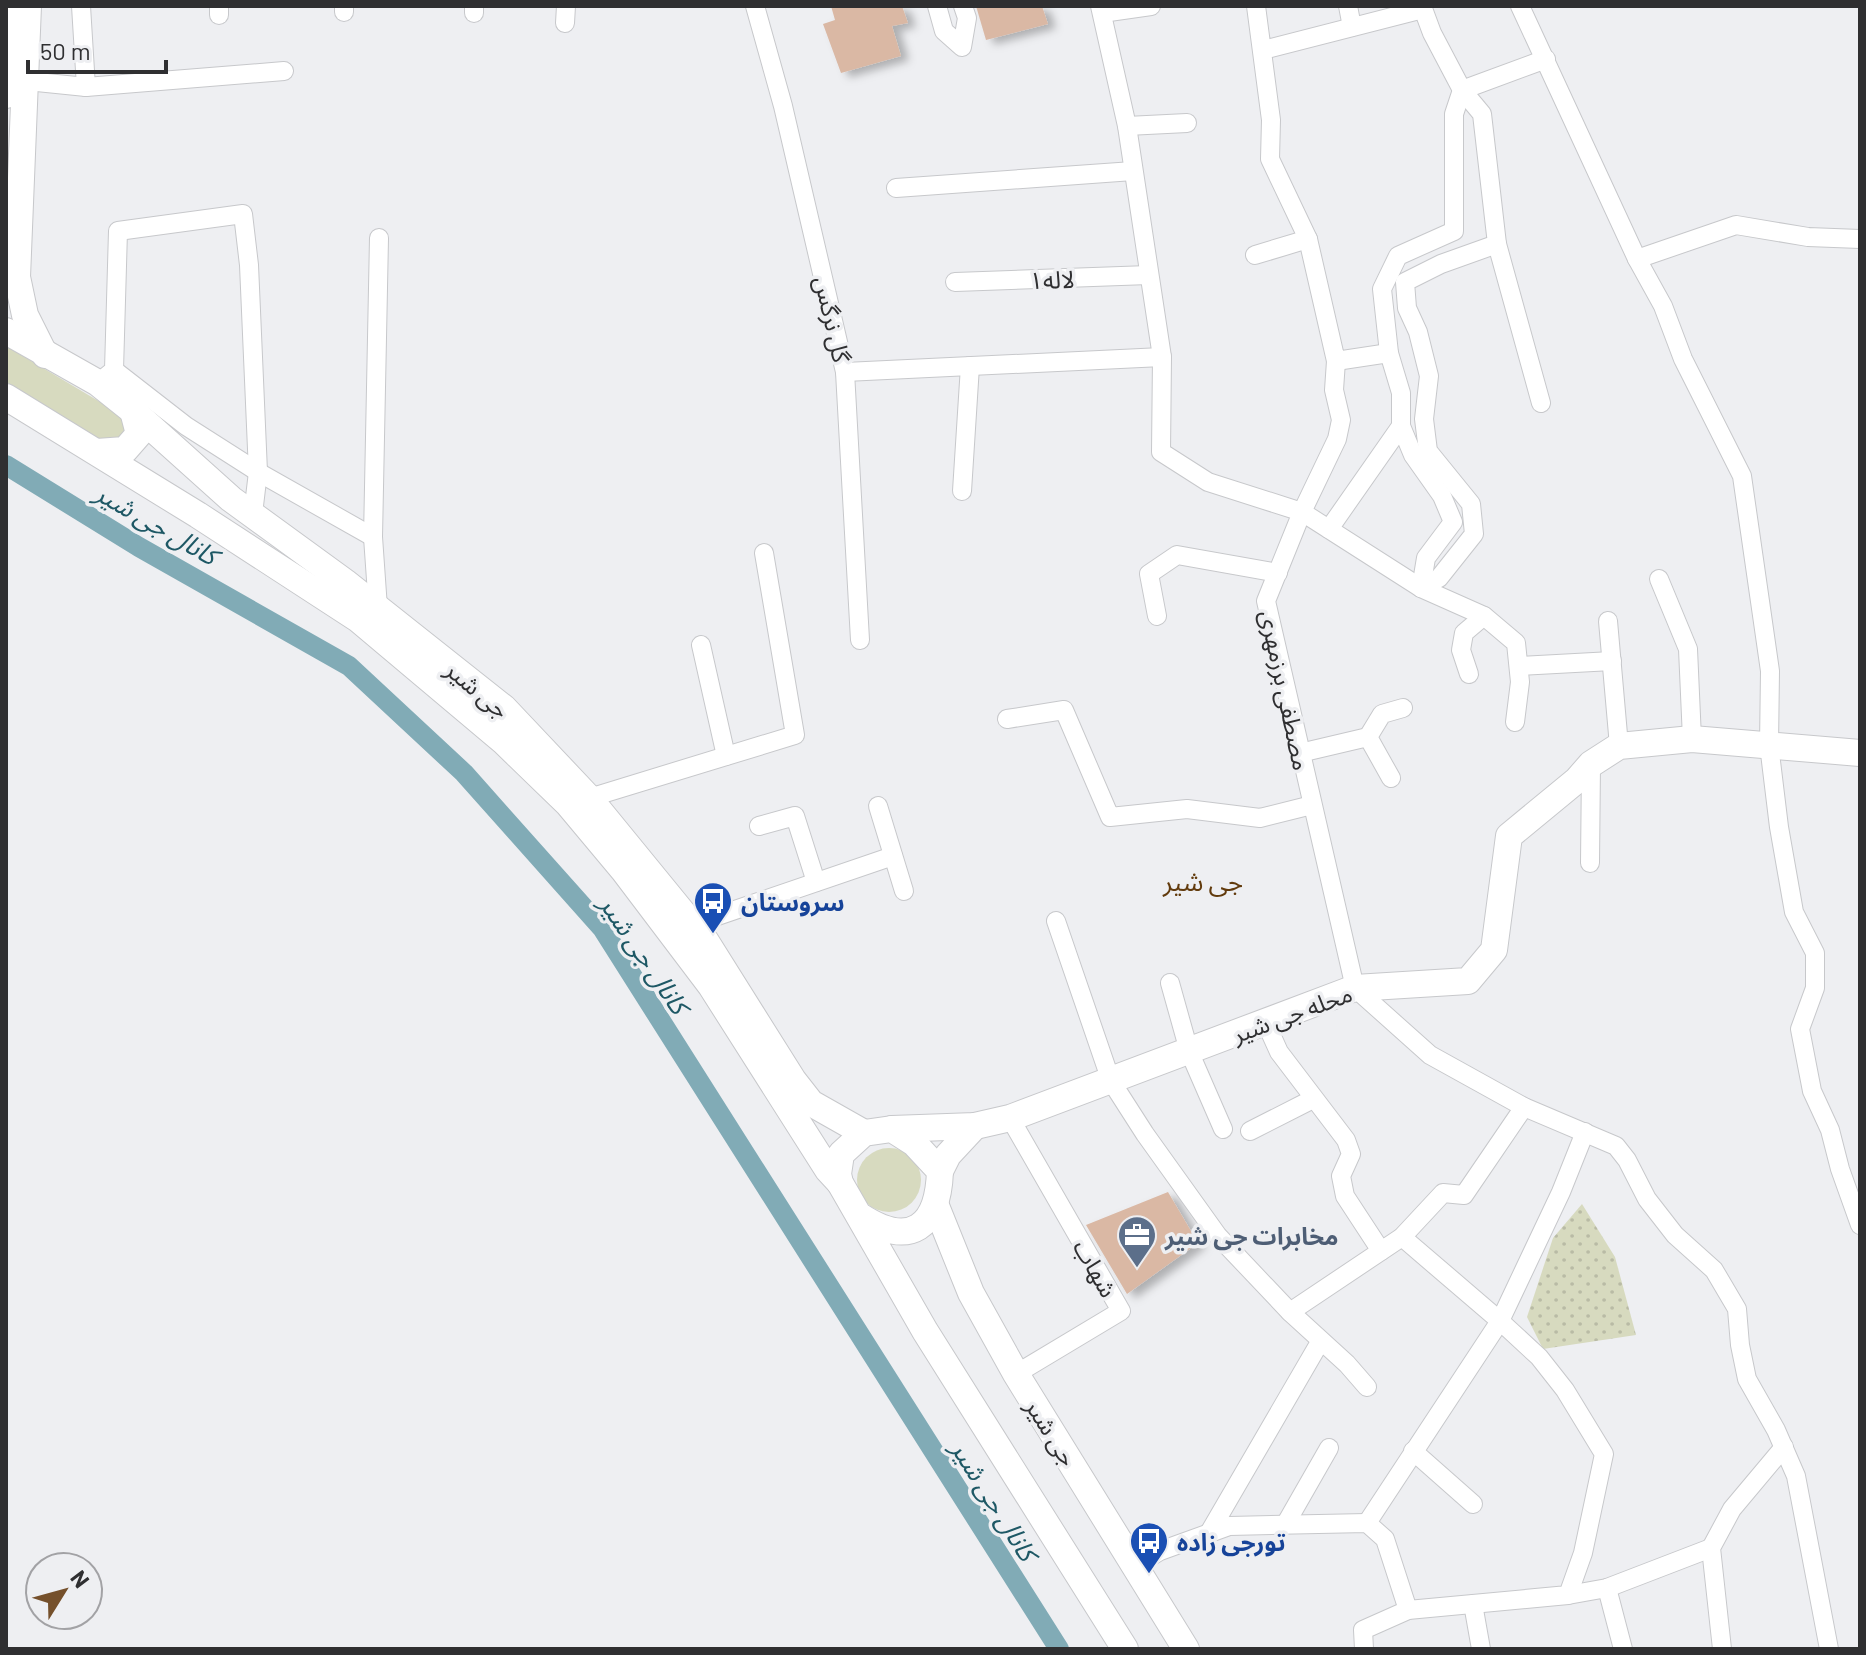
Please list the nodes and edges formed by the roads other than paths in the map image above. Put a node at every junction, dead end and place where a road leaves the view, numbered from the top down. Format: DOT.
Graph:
graph roads {
  1 [pos="7,6"];
  2 [pos="28,6"];
  3 [pos="81,6"];
  4 [pos="755,6"];
  5 [pos="937,6"];
  6 [pos="963,6"];
  7 [pos="1151,6"];
  8 [pos="1256,6"];
  9 [pos="1348,6"];
  10 [pos="1520,6"];
  11 [pos="1423,7"];
  12 [pos="1101,10"];
  13 [pos="1352,27"];
  14 [pos="1263,50"];
  15 [pos="1546,59"];
  16 [pos="284,71"];
  17 [pos="86,87"];
  18 [pos="16,88"];
  19 [pos="1462,90"];
  20 [pos="1187,123"];
  21 [pos="1127,126"];
  22 [pos="1133,171"];
  23 [pos="896,188"];
  24 [pos="379,238"];
  25 [pos="1308,239"];
  26 [pos="1860,239"];
  27 [pos="1497,244"];
  28 [pos="1255,255"];
  29 [pos="1637,259"];
  30 [pos="14,275"];
  31 [pos="1149,275"];
  32 [pos="955,282"];
  33 [pos="6,331"];
  34 [pos="1389,353"];
  35 [pos="45,355"];
  36 [pos="1162,357"];
  37 [pos="1336,361"];
  38 [pos="970,366"];
  39 [pos="845,372"];
  40 [pos="106,377"];
  41 [pos="1541,403"];
  42 [pos="9,405"];
  43 [pos="133,411"];
  44 [pos="1401,426"];
  45 [pos="97,452"];
  46 [pos="258,472"];
  47 [pos="962,491"];
  48 [pos="1302,512"];
  49 [pos="253,514"];
  50 [pos="1329,529"];
  51 [pos="373,537"];
  52 [pos="764,553"];
  53 [pos="1278,573"];
  54 [pos="1659,579"];
  55 [pos="1421,588"];
  56 [pos="378,608"];
  57 [pos="1157,616"];
  58 [pos="1484,616"];
  59 [pos="1608,621"];
  60 [pos="860,640"];
  61 [pos="701,645"];
  62 [pos="1612,661"];
  63 [pos="1519,666"];
  64 [pos="1469,674"];
  65 [pos="1403,708"];
  66 [pos="1007,719"];
  67 [pos="1515,722"];
  68 [pos="1368,737"];
  69 [pos="1692,739"];
  70 [pos="1769,745"];
  71 [pos="1619,746"];
  72 [pos="1300,753"];
  73 [pos="1860,753"];
  74 [pos="726,756"];
  75 [pos="1591,764"];
  76 [pos="1391,778"];
  77 [pos="589,798"];
  78 [pos="1312,805"];
  79 [pos="878,806"];
  80 [pos="759,826"];
  81 [pos="893,856"];
  82 [pos="1590,863"];
  83 [pos="816,882"];
  84 [pos="904,891"];
  85 [pos="1056,921"];
  86 [pos="691,925"];
  87 [pos="1170,983"];
  88 [pos="1355,988"];
  89 [pos="1265,1021"];
  90 [pos="1189,1051"];
  91 [pos="1111,1081"];
  92 [pos="1313,1099"];
  93 [pos="1524,1107"];
  94 [pos="1010,1118"];
  95 [pos="975,1126"];
  96 [pos="892,1129"];
  97 [pos="1223,1129"];
  98 [pos="1250,1131"];
  99 [pos="1585,1132"];
  100 [pos="864,1133"];
  101 [pos="940,1171"];
  102 [pos="840,1183"];
  103 [pos="936,1206"];
  104 [pos="860,1216"];
  105 [pos="1860,1225"];
  106 [pos="1402,1237"];
  107 [pos="1381,1251"];
  108 [pos="1290,1312"];
  109 [pos="1500,1321"];
  110 [pos="1320,1342"];
  111 [pos="1016,1374"];
  112 [pos="1367,1387"];
  113 [pos="1784,1447"];
  114 [pos="1329,1448"];
  115 [pos="1413,1451"];
  116 [pos="1473,1504"];
  117 [pos="1367,1523"];
  118 [pos="1285,1525"];
  119 [pos="1209,1533"];
  120 [pos="1711,1548"];
  121 [pos="1135,1566"];
  122 [pos="1607,1588"];
  123 [pos="1568,1595"];
  124 [pos="1473,1604"];
  125 [pos="1408,1610"];
  126 [pos="1125,1649"];
  127 [pos="1186,1649"];
  128 [pos="1364,1649"];
  129 [pos="1481,1649"];
  130 [pos="1623,1649"];
  131 [pos="1722,1649"];
  132 [pos="1829,1649"];
  1 -- 18 [label="main road"];
  2 -- 18 [label="main road"];
  3 -- 17 [label="street"];
  4 -- 39 [label="street, گل نرگس"];
  5 -- 6 [label="street"];
  7 -- 12 [label="street"];
  8 -- 14 [label="street, مصطفی برزمهری"];
  9 -- 13 [label="street"];
  10 -- 15 [label="street"];
  11 -- 13 [label="street"];
  11 -- 19 [label="street"];
  12 -- 21 [label="street"];
  13 -- 14 [label="street"];
  14 -- 25 [label="street, مصطفی برزمهری"];
  15 -- 19 [label="street"];
  15 -- 29 [label="street"];
  16 -- 17 [label="street"];
  17 -- 18 [label="street"];
  18 -- 30 [label="main road"];
  19 -- 27 [label="street"];
  19 -- 34 [label="street"];
  20 -- 21 [label="street"];
  21 -- 22 [label="street"];
  22 -- 23 [label="street"];
  22 -- 31 [label="street"];
  24 -- 51 [label="street"];
  25 -- 28 [label="street"];
  25 -- 37 [label="street, مصطفی برزمهری"];
  26 -- 29 [label="street"];
  27 -- 41 [label="street"];
  27 -- 55 [label="street"];
  29 -- 70 [label="street"];
  30 -- 35 [label="main road"];
  31 -- 32 [label="street, لاله۱"];
  31 -- 36 [label="street"];
  33 -- 35 [label="main road, جی شیر"];
  34 -- 37 [label="street"];
  34 -- 44 [label="street"];
  35 -- 40 [label="main road, جی شیر"];
  36 -- 38 [label="street"];
  36 -- 48 [label="street"];
  37 -- 48 [label="street, مصطفی برزمهری"];
  38 -- 39 [label="street"];
  38 -- 47 [label="street"];
  39 -- 60 [label="street, گل نرگس"];
  40 -- 43 [label="main road, جی شیر"];
  40 -- 46 [label="street"];
  40 -- 46 [label="street"];
  42 -- 45 [label="main road, جی شیر"];
  43 -- 45 [label="main road"];
  43 -- 49 [label="main road, جی شیر"];
  44 -- 50 [label="street"];
  44 -- 55 [label="street"];
  45 -- 102 [label="main road, جی شیر"];
  46 -- 49 [label="street"];
  46 -- 51 [label="street"];
  48 -- 50 [label="street"];
  48 -- 53 [label="street, مصطفی برزمهری"];
  49 -- 56 [label="main road, جی شیر"];
  50 -- 55 [label="street"];
  51 -- 56 [label="street"];
  52 -- 74 [label="street"];
  53 -- 57 [label="street"];
  53 -- 72 [label="street, مصطفی برزمهری"];
  54 -- 69 [label="street"];
  55 -- 58 [label="street"];
  56 -- 77 [label="main road, جی شیر"];
  58 -- 63 [label="street"];
  58 -- 64 [label="street"];
  59 -- 62 [label="street"];
  61 -- 74 [label="street"];
  62 -- 63 [label="street"];
  62 -- 71 [label="street"];
  63 -- 67 [label="street"];
  65 -- 68 [label="street"];
  66 -- 78 [label="street"];
  68 -- 72 [label="street"];
  68 -- 76 [label="street"];
  69 -- 70 [label="main road, محله جی شیر"];
  69 -- 71 [label="main road, محله جی شیر"];
  70 -- 73 [label="main road, محله جی شیر"];
  70 -- 105 [label="street"];
  71 -- 75 [label="main road, محله جی شیر"];
  72 -- 78 [label="street, مصطفی برزمهری"];
  74 -- 77 [label="street"];
  75 -- 82 [label="street"];
  75 -- 88 [label="main road, محله جی شیر"];
  77 -- 86 [label="main road, جی شیر"];
  78 -- 88 [label="street, مصطفی برزمهری"];
  79 -- 81 [label="street"];
  80 -- 83 [label="street"];
  81 -- 83 [label="street"];
  81 -- 84 [label="street"];
  83 -- 86 [label="street"];
  85 -- 91 [label="street"];
  86 -- 100 [label="main road, جی شیر"];
  87 -- 90 [label="street"];
  88 -- 89 [label="main road, محله جی شیر"];
  88 -- 93 [label="street"];
  89 -- 90 [label="main road, محله جی شیر"];
  89 -- 92 [label="street"];
  90 -- 91 [label="main road, محله جی شیر"];
  90 -- 97 [label="street"];
  91 -- 94 [label="main road, محله جی شیر"];
  91 -- 108 [label="street"];
  92 -- 98 [label="street"];
  92 -- 107 [label="street"];
  93 -- 99 [label="street"];
  93 -- 106 [label="street"];
  94 -- 95 [label="main road, محله جی شیر"];
  94 -- 111 [label="street, شهاب"];
  95 -- 96 [label="main road, محله جی شیر"];
  95 -- 101 [label="main road"];
  96 -- 100 [label="main road"];
  96 -- 101 [label="main road"];
  99 -- 109 [label="street"];
  99 -- 113 [label="street"];
  100 -- 102 [label="main road"];
  101 -- 103 [label="main road"];
  102 -- 104 [label="main road"];
  103 -- 104 [label="main road"];
  103 -- 111 [label="main road, جی شیر"];
  104 -- 126 [label="main road"];
  106 -- 107 [label="street"];
  106 -- 109 [label="street"];
  107 -- 108 [label="street"];
  108 -- 110 [label="street"];
  109 -- 115 [label="street"];
  109 -- 123 [label="street"];
  110 -- 112 [label="street"];
  110 -- 119 [label="street"];
  111 -- 121 [label="main road, جی شیر"];
  113 -- 120 [label="street"];
  113 -- 132 [label="street"];
  114 -- 118 [label="street"];
  115 -- 116 [label="street"];
  115 -- 117 [label="street"];
  117 -- 118 [label="street"];
  117 -- 125 [label="street"];
  118 -- 119 [label="street"];
  119 -- 121 [label="street"];
  120 -- 122 [label="street"];
  120 -- 131 [label="street"];
  121 -- 127 [label="main road, جی شیر"];
  122 -- 123 [label="street"];
  122 -- 130 [label="street"];
  123 -- 124 [label="street"];
  124 -- 125 [label="street"];
  124 -- 129 [label="street"];
  125 -- 128 [label="street"];
}
